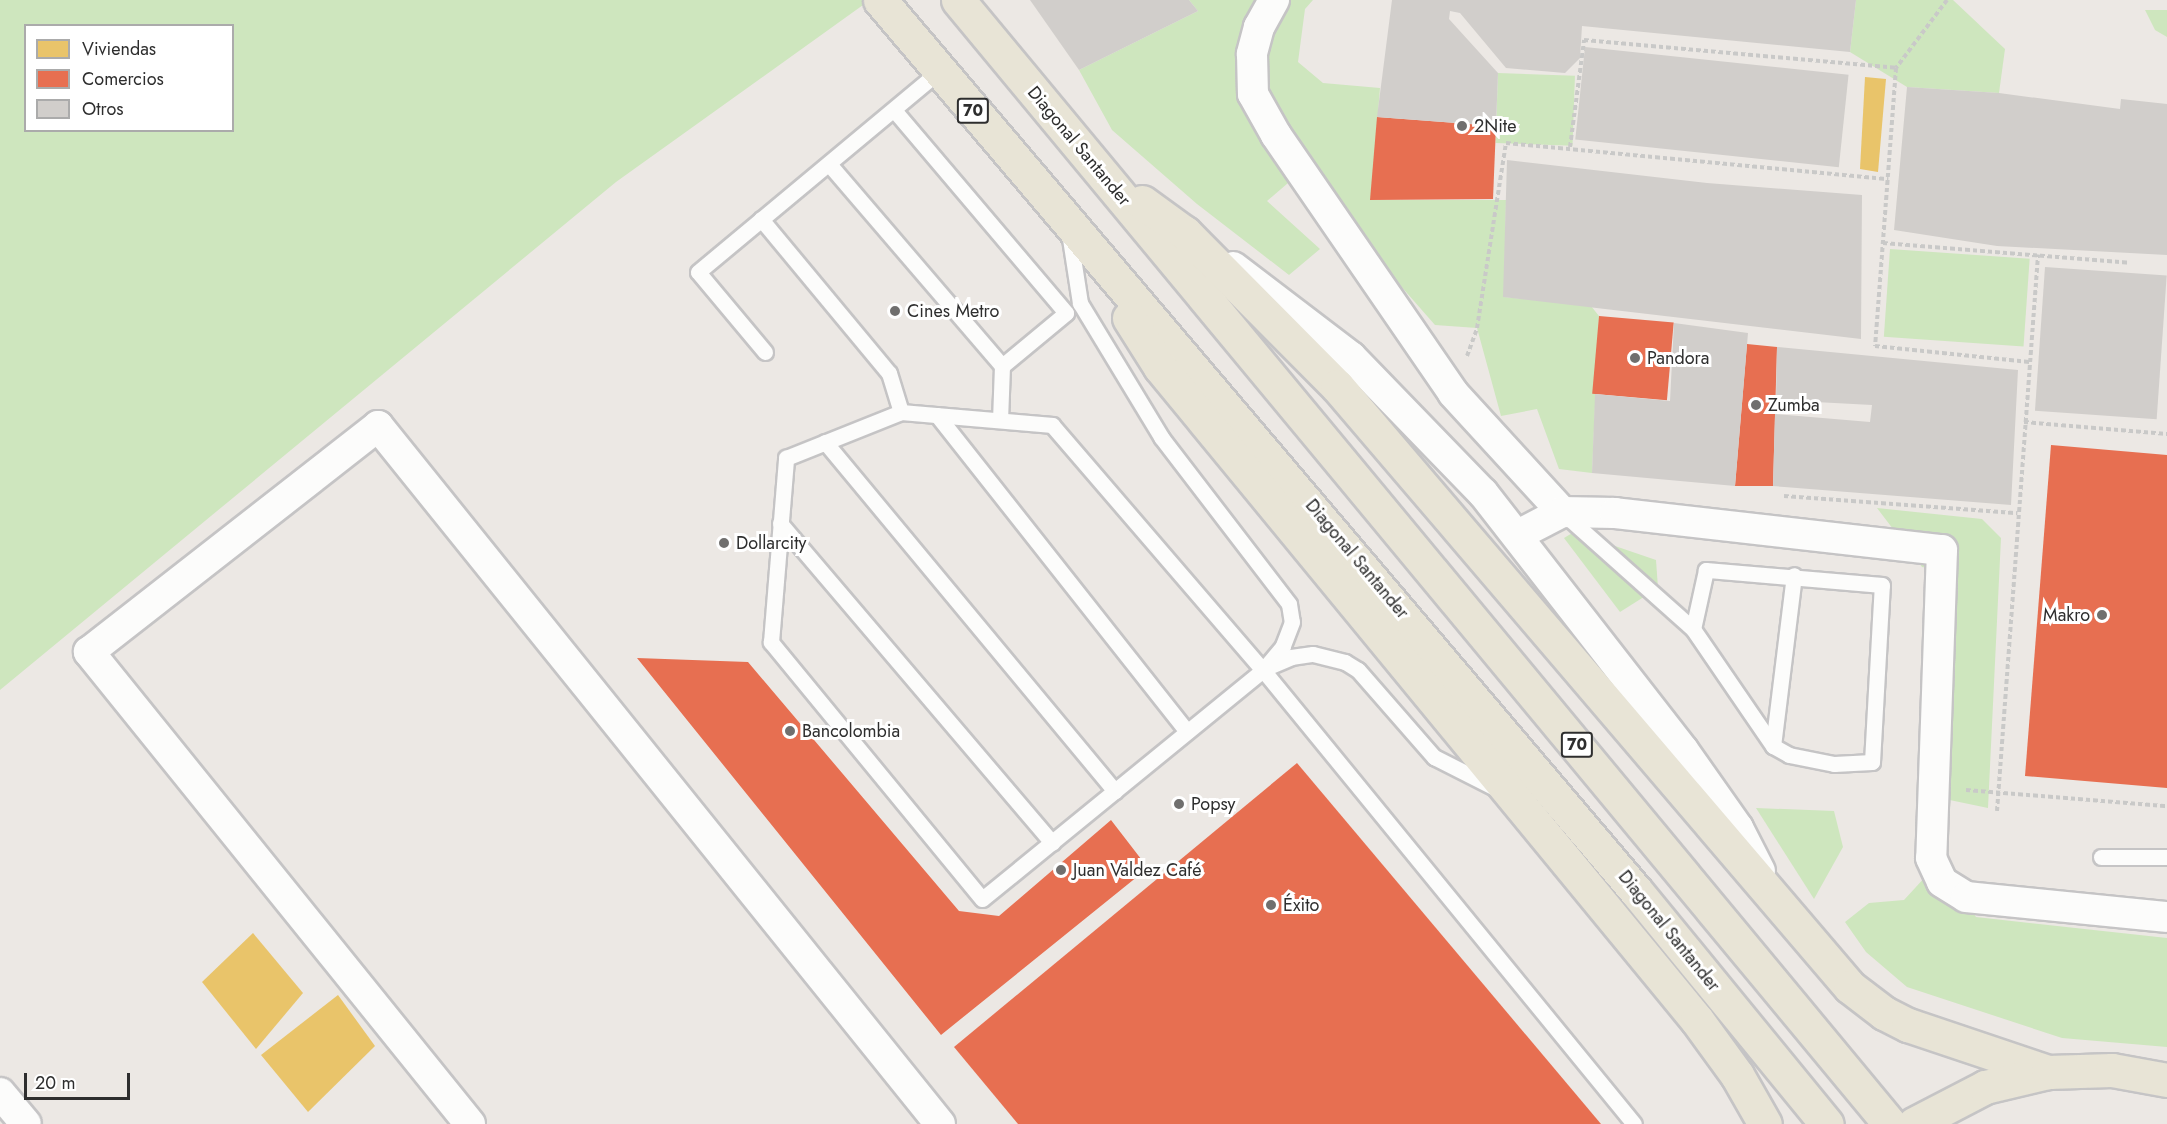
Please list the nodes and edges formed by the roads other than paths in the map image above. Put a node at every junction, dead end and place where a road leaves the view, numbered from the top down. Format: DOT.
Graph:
graph roads {
  1 [pos="880,0"];
  2 [pos="958,0"];
  3 [pos="1274,0"];
  4 [pos="939,71"];
  5 [pos="894,110"];
  6 [pos="829,164"];
  7 [pos="1102,174"];
  8 [pos="761,219"];
  9 [pos="1067,220"];
  10 [pos="1185,233"];
  11 [pos="765,352"];
  12 [pos="1002,366"];
  13 [pos="901,412"];
  14 [pos="937,415"];
  15 [pos="1000,420"];
  16 [pos="825,442"];
  17 [pos="1562,512"];
  18 [pos="780,523"];
  19 [pos="1518,535"];
  20 [pos="1794,575"];
  21 [pos="1693,629"];
  22 [pos="1263,670"];
  23 [pos="1188,731"];
  24 [pos="1773,746"];
  25 [pos="1115,790"];
  26 [pos="1519,800"];
  27 [pos="1052,843"];
  28 [pos="2101,857"];
  29 [pos="2167,857"];
  30 [pos="1778,905"];
  31 [pos="2167,917"];
  32 [pos="2048,1072"];
  33 [pos="2167,1080"];
  34 [pos="0,1093"];
  35 [pos="26,1124"];
  36 [pos="470,1124"];
  37 [pos="940,1124"];
  38 [pos="1634,1124"];
  39 [pos="1765,1124"];
  40 [pos="1827,1124"];
  41 [pos="1890,1124"];
  42 [pos="1914,1124"];
  1 -- 4 [label="main road, Diagonal Santander / 70"];
  2 -- 7 [label="main road, Diagonal Santander / 70"];
  3 -- 17 [label="street"];
  4 -- 5 [label="lane"];
  4 -- 9 [label="main road, Diagonal Santander / 70"];
  5 -- 6 [label="lane"];
  5 -- 12 [label="lane"];
  6 -- 8 [label="lane"];
  6 -- 12 [label="lane"];
  7 -- 10 [label="main road"];
  7 -- 41 [label="main road, Diagonal Santander / 70"];
  8 -- 11 [label="lane"];
  8 -- 13 [label="lane"];
  9 -- 22 [label="lane"];
  9 -- 26 [label="main road"];
  9 -- 40 [label="main road, Diagonal Santander / 70"];
  10 -- 19 [label="street"];
  10 -- 30 [label="main road"];
  12 -- 15 [label="lane"];
  13 -- 14 [label="lane"];
  13 -- 16 [label="lane"];
  14 -- 15 [label="lane"];
  14 -- 23 [label="lane"];
  15 -- 22 [label="lane"];
  16 -- 18 [label="lane"];
  16 -- 25 [label="lane"];
  17 -- 19 [label="street"];
  17 -- 21 [label="lane"];
  17 -- 31 [label="street"];
  18 -- 27 [label="lane"];
  18 -- 27 [label="lane"];
  19 -- 30 [label="street"];
  20 -- 21 [label="lane"];
  20 -- 24 [label="lane"];
  20 -- 24 [label="lane"];
  21 -- 24 [label="lane"];
  22 -- 23 [label="lane"];
  22 -- 26 [label="lane"];
  22 -- 38 [label="lane"];
  23 -- 25 [label="lane"];
  25 -- 27 [label="lane"];
  26 -- 39 [label="main road"];
  28 -- 29 [label="lane"];
  30 -- 32 [label="main road"];
  32 -- 33 [label="main road"];
  32 -- 42 [label="main road"];
  34 -- 35 [label="street"];
  36 -- 37 [label="street"];
}
